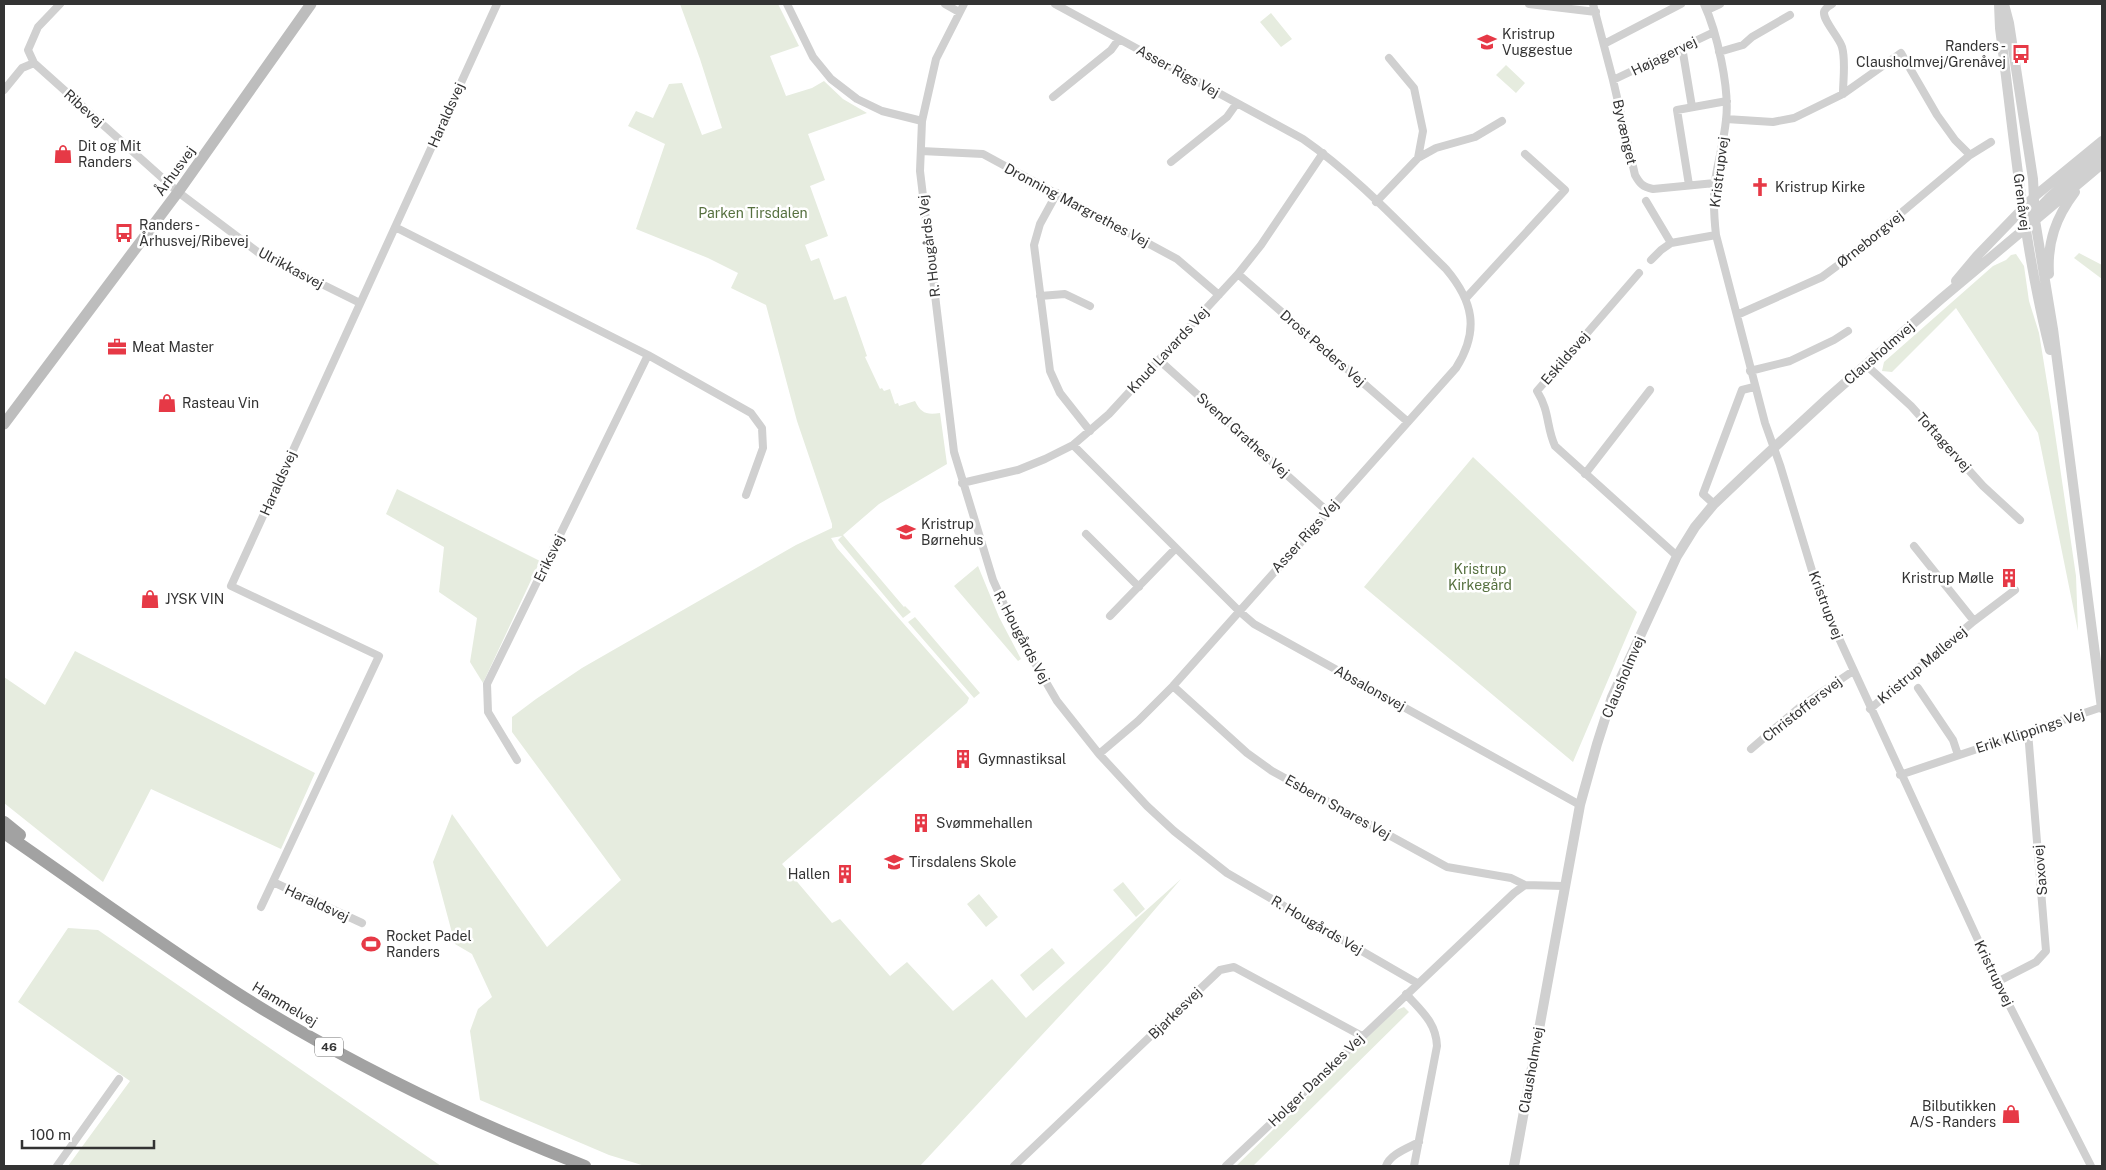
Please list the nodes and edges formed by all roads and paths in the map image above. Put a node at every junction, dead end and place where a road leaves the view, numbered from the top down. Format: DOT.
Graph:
graph roads {
  1 [pos="60,4"];
  2 [pos="312,4"];
  3 [pos="497,4"];
  4 [pos="787,4"];
  5 [pos="945,4"];
  6 [pos="964,4"];
  7 [pos="1055,4"];
  8 [pos="1529,4"];
  9 [pos="1593,4"];
  10 [pos="1681,4"];
  11 [pos="1720,4"];
  12 [pos="1832,4"];
  13 [pos="1999,4"];
  14 [pos="2004,4"];
  15 [pos="1706,7"];
  16 [pos="959,12"];
  17 [pos="1596,12"];
  18 [pos="1790,15"];
  19 [pos="1714,32"];
  20 [pos="1119,39"];
  21 [pos="1604,44"];
  22 [pos="1682,47"];
  23 [pos="1719,52"];
  24 [pos="1389,58"];
  25 [pos="34,63"];
  26 [pos="1614,80"];
  27 [pos="4,90"];
  28 [pos="1843,94"];
  29 [pos="1052,97"];
  30 [pos="1727,101"];
  31 [pos="1237,103"];
  32 [pos="1692,107"];
  33 [pos="1726,119"];
  34 [pos="922,121"];
  35 [pos="1502,121"];
  36 [pos="2102,141"];
  37 [pos="1991,142"];
  38 [pos="2102,151"];
  39 [pos="921,152"];
  40 [pos="1323,153"];
  41 [pos="1525,154"];
  42 [pos="1970,155"];
  43 [pos="1418,158"];
  44 [pos="1171,162"];
  45 [pos="2102,164"];
  46 [pos="2084,180"];
  47 [pos="1715,183"];
  48 [pos="1688,185"];
  49 [pos="178,192"];
  50 [pos="1057,193"];
  51 [pos="2035,196"];
  52 [pos="1646,201"];
  53 [pos="1376,202"];
  54 [pos="2022,211"];
  55 [pos="2035,216"];
  56 [pos="395,227"];
  57 [pos="2025,229"];
  58 [pos="1716,235"];
  59 [pos="1671,243"];
  60 [pos="1651,260"];
  61 [pos="1640,273"];
  62 [pos="1238,274"];
  63 [pos="1219,295"];
  64 [pos="1040,296"];
  65 [pos="1466,298"];
  66 [pos="1941,299"];
  67 [pos="360,304"];
  68 [pos="1090,306"];
  69 [pos="1737,315"];
  70 [pos="2053,329"];
  71 [pos="1848,331"];
  72 [pos="648,355"];
  73 [pos="1159,360"];
  74 [pos="1866,365"];
  75 [pos="1750,371"];
  76 [pos="1754,387"];
  77 [pos="1650,390"];
  78 [pos="2062,397"];
  79 [pos="1408,422"];
  80 [pos="4,424"];
  81 [pos="1090,431"];
  82 [pos="1073,445"];
  83 [pos="1774,449"];
  84 [pos="1585,474"];
  85 [pos="962,483"];
  86 [pos="746,495"];
  87 [pos="1714,504"];
  88 [pos="1327,510"];
  89 [pos="2020,520"];
  90 [pos="1086,534"];
  91 [pos="1914,546"];
  92 [pos="1176,548"];
  93 [pos="1677,556"];
  94 [pos="1139,586"];
  95 [pos="2015,590"];
  96 [pos="1239,611"];
  97 [pos="1110,616"];
  98 [pos="1974,621"];
  99 [pos="1853,670"];
  100 [pos="1173,686"];
  101 [pos="1918,688"];
  102 [pos="2102,707"];
  103 [pos="1870,709"];
  104 [pos="2028,732"];
  105 [pos="1751,749"];
  106 [pos="1099,754"];
  107 [pos="1958,755"];
  108 [pos="517,760"];
  109 [pos="1900,775"];
  110 [pos="1580,805"];
  111 [pos="4,822"];
  112 [pos="4,833"];
  113 [pos="273,882"];
  114 [pos="1526,885"];
  115 [pos="1564,886"];
  116 [pos="92,893"];
  117 [pos="261,907"];
  118 [pos="362,924"];
  119 [pos="1997,982"];
  120 [pos="1417,983"];
  121 [pos="1406,994"];
  122 [pos="1362,1036"];
  123 [pos="120,1079"];
  124 [pos="1418,1142"];
  125 [pos="57,1166"];
  126 [pos="584,1166"];
  127 [pos="1014,1166"];
  128 [pos="1226,1166"];
  129 [pos="1386,1166"];
  130 [pos="1414,1166"];
  131 [pos="1514,1166"];
  132 [pos="2091,1166"];
  1 -- 25 [label="street"];
  2 -- 49 [label="main road, Århusvej"];
  3 -- 56 [label="street, Haraldsvej"];
  4 -- 34 [label="street"];
  5 -- 16 [label="street"];
  6 -- 16 [label="street, R. Hougårds Vej"];
  7 -- 20 [label="street, Asser Rigs Vej"];
  8 -- 17 [label="street"];
  9 -- 17 [label="street, Byvænget"];
  10 -- 21 [label="street"];
  11 -- 15 [label="street"];
  12 -- 28 [label="street"];
  13 -- 54 [label="street, Grenåvej"];
  14 -- 51 [label="street, Grenåvej"];
  15 -- 19 [label="street, Kristrupvej"];
  16 -- 34 [label="street, R. Hougårds Vej"];
  17 -- 21 [label="street, Byvænget"];
  18 -- 23 [label="street"];
  19 -- 22 [label="street, Højagervej"];
  19 -- 23 [label="street, Kristrupvej"];
  20 -- 29 [label="street"];
  20 -- 31 [label="street, Asser Rigs Vej"];
  21 -- 26 [label="street, Byvænget"];
  22 -- 26 [label="street, Højagervej"];
  22 -- 32 [label="street"];
  23 -- 30 [label="street, Kristrupvej"];
  24 -- 43 [label="street"];
  25 -- 27 [label="street"];
  25 -- 49 [label="street, Ribevej"];
  26 -- 48 [label="street, Byvænget"];
  28 -- 33 [label="street"];
  28 -- 42 [label="street"];
  30 -- 32 [label="street"];
  30 -- 33 [label="street, Kristrupvej"];
  31 -- 40 [label="street, Asser Rigs Vej"];
  31 -- 44 [label="street, Asser Rigs Vej"];
  32 -- 48 [label="street"];
  33 -- 47 [label="street, Kristrupvej"];
  34 -- 39 [label="street, R. Hougårds Vej"];
  35 -- 43 [label="street"];
  36 -- 51 [label="street, Clausholmvej"];
  37 -- 42 [label="street, Ørneborgvej"];
  38 -- 55 [label="street"];
  39 -- 50 [label="street, Dronning Margrethes Vej"];
  39 -- 85 [label="street, R. Hougårds Vej"];
  40 -- 53 [label="street, Asser Rigs Vej"];
  40 -- 62 [label="street, Knud Lavards Vej"];
  41 -- 65 [label="street"];
  42 -- 69 [label="street, Ørneborgvej"];
  43 -- 53 [label="street"];
  45 -- 46 [label="street"];
  46 -- 55 [label="street"];
  46 -- 70 [label="street"];
  47 -- 48 [label="street, Byvænget"];
  47 -- 58 [label="street, Kristrupvej"];
  49 -- 67 [label="street, Ulrikkasvej"];
  49 -- 80 [label="main road, Århusvej"];
  50 -- 63 [label="street, Dronning Margrethes Vej"];
  50 -- 64 [label="street"];
  51 -- 54 [label="street, Clausholmvej"];
  51 -- 55 [label="street, Grenåvej"];
  52 -- 59 [label="street"];
  53 -- 65 [label="street, Asser Rigs Vej"];
  54 -- 57 [label="street, Grenåvej"];
  54 -- 66 [label="street, Clausholmvej"];
  55 -- 57 [label="street, Clausholmvej"];
  55 -- 70 [label="street, Grenåvej"];
  56 -- 67 [label="street, Haraldsvej"];
  56 -- 72 [label="street"];
  57 -- 66 [label="street, Clausholmvej"];
  57 -- 78 [label="street, Grenåvej"];
  58 -- 59 [label="street"];
  58 -- 69 [label="street, Kristrupvej"];
  59 -- 60 [label="street"];
  61 -- 84 [label="street, Eskildsvej"];
  62 -- 63 [label="street, Knud Lavards Vej"];
  62 -- 79 [label="street, Drost Peders Vej"];
  63 -- 73 [label="street, Knud Lavards Vej"];
  64 -- 68 [label="street"];
  64 -- 81 [label="street"];
  65 -- 79 [label="street, Asser Rigs Vej"];
  66 -- 74 [label="street, Clausholmvej"];
  67 -- 113 [label="street, Haraldsvej"];
  69 -- 75 [label="street, Kristrupvej"];
  70 -- 78 [label="street, Grenåvej"];
  71 -- 75 [label="street"];
  72 -- 86 [label="street"];
  72 -- 108 [label="street, Eriksvej"];
  73 -- 81 [label="street, Knud Lavards Vej"];
  73 -- 88 [label="street, Svend Grathes Vej"];
  74 -- 83 [label="street, Clausholmvej"];
  74 -- 89 [label="street, Toftagervej"];
  75 -- 76 [label="street, Kristrupvej"];
  76 -- 83 [label="street, Kristrupvej"];
  76 -- 87 [label="street"];
  77 -- 84 [label="street"];
  78 -- 102 [label="street, Grenåvej"];
  79 -- 88 [label="street, Asser Rigs Vej"];
  81 -- 82 [label="street, Knud Lavards Vej"];
  82 -- 85 [label="street, Knud Lavards Vej"];
  82 -- 92 [label="street, Absalonsvej"];
  83 -- 87 [label="street, Clausholmvej"];
  83 -- 99 [label="street, Kristrupvej"];
  84 -- 93 [label="street, Eskildsvej"];
  85 -- 106 [label="street, R. Hougårds Vej"];
  87 -- 93 [label="street, Clausholmvej"];
  88 -- 96 [label="street, Asser Rigs Vej"];
  90 -- 94 [label="street"];
  91 -- 98 [label="street, Kristrup Møllevej"];
  92 -- 94 [label="street"];
  92 -- 96 [label="street, Absalonsvej"];
  93 -- 110 [label="street, Clausholmvej"];
  94 -- 97 [label="street"];
  95 -- 98 [label="street, Kristrup Møllevej"];
  96 -- 100 [label="street, Asser Rigs Vej"];
  96 -- 110 [label="street, Absalonsvej"];
  98 -- 103 [label="street, Kristrup Møllevej"];
  99 -- 103 [label="street, Kristrupvej"];
  99 -- 105 [label="street, Christoffersvej"];
  100 -- 106 [label="street, Asser Rigs Vej"];
  100 -- 114 [label="street, Esbern Snares Vej"];
  101 -- 107 [label="street, Erik Klippings Vej"];
  102 -- 104 [label="street, Erik Klippings Vej"];
  103 -- 109 [label="street, Kristrupvej"];
  104 -- 107 [label="street, Erik Klippings Vej"];
  104 -- 119 [label="street, Saxovej"];
  106 -- 120 [label="street, R. Hougårds Vej"];
  107 -- 109 [label="street, Erik Klippings Vej"];
  109 -- 119 [label="street, Kristrupvej"];
  110 -- 115 [label="street, Clausholmvej"];
  111 -- 116 [label="highway, Hammelvej / 46"];
  112 -- 116 [label="highway, Hammelvej / 46"];
  113 -- 117 [label="street, Haraldsvej"];
  113 -- 118 [label="street, Haraldsvej"];
  114 -- 115 [label="street"];
  114 -- 120 [label="street, Holger Danskes Vej"];
  115 -- 131 [label="street, Clausholmvej"];
  116 -- 126 [label="highway, Hammelvej / 46"];
  119 -- 132 [label="street, Kristrupvej"];
  120 -- 121 [label="street, Holger Danskes Vej"];
  121 -- 122 [label="street, Holger Danskes Vej"];
  121 -- 124 [label="street"];
  122 -- 127 [label="street, Bjarkesvej"];
  122 -- 128 [label="street, Holger Danskes Vej"];
  123 -- 125 [label="street"];
  124 -- 129 [label="street"];
  124 -- 130 [label="street"];
}
